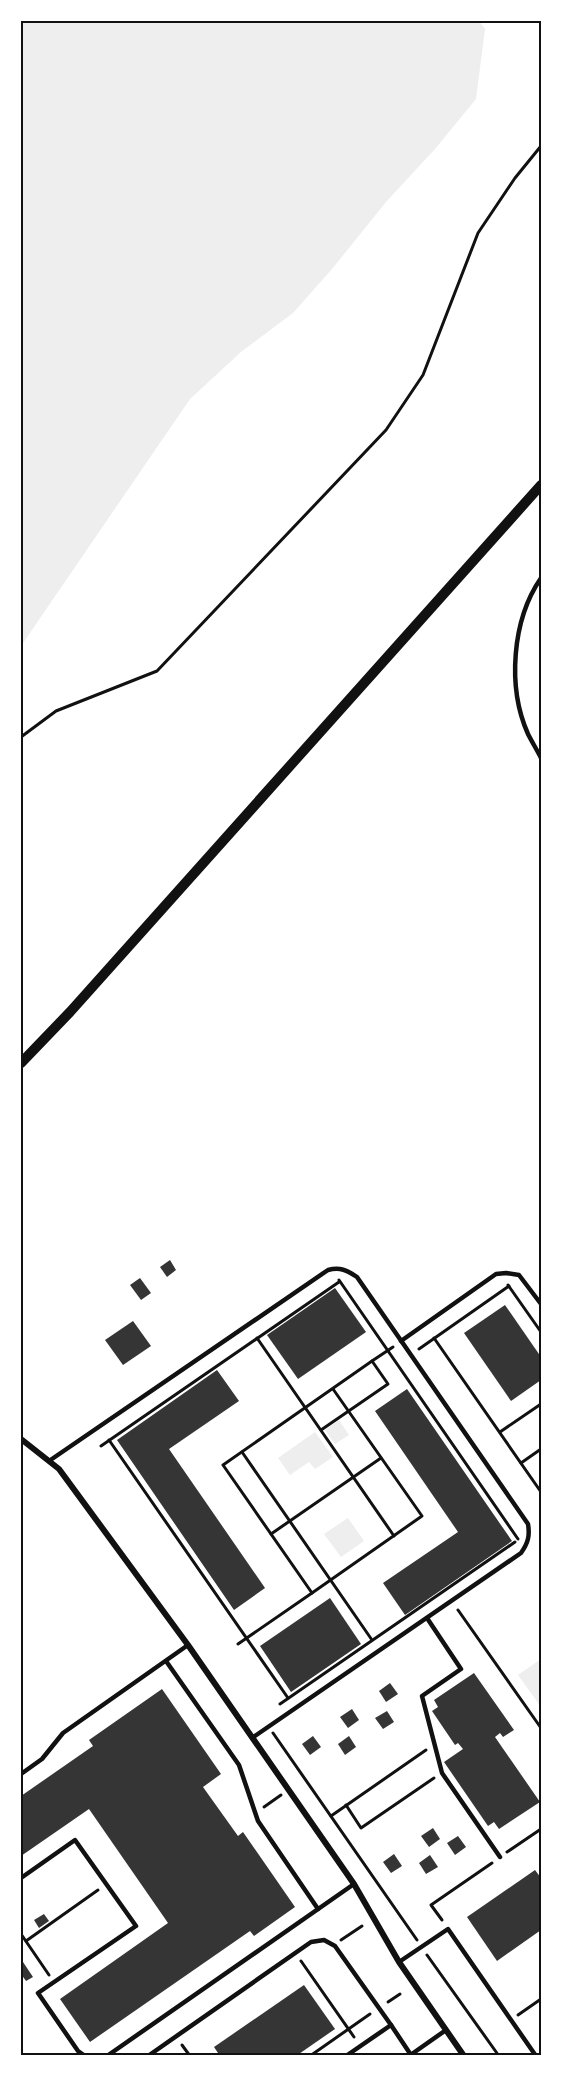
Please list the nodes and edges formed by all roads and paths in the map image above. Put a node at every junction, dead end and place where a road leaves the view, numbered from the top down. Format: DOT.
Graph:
graph roads {
  1 [pos="541,146"];
  2 [pos="541,485"];
  3 [pos="541,578"];
  4 [pos="21,737"];
  5 [pos="541,758"];
  6 [pos="21,1063"];
  7 [pos="331,1269"];
  8 [pos="352,1274"];
  9 [pos="500,1274"];
  10 [pos="340,1282"];
  11 [pos="509,1286"];
  12 [pos="541,1304"];
  13 [pos="541,1332"];
  14 [pos="257,1338"];
  15 [pos="435,1338"];
  16 [pos="401,1341"];
  17 [pos="382,1354"];
  18 [pos="410,1354"];
  19 [pos="372,1361"];
  20 [pos="333,1389"];
  21 [pos="541,1404"];
  22 [pos="305,1407"];
  23 [pos="348,1411"];
  24 [pos="321,1430"];
  25 [pos="500,1432"];
  26 [pos="21,1439"];
  27 [pos="109,1440"];
  28 [pos="101,1446"];
  29 [pos="541,1449"];
  30 [pos="242,1452"];
  31 [pos="381,1458"];
  32 [pos="49,1461"];
  33 [pos="521,1463"];
  34 [pos="353,1477"];
  35 [pos="541,1492"];
  36 [pos="290,1521"];
  37 [pos="529,1532"];
  38 [pos="271,1534"];
  39 [pos="394,1536"];
  40 [pos="518,1539"];
  41 [pos="331,1580"];
  42 [pos="312,1593"];
  43 [pos="452,1601"];
  44 [pos="427,1618"];
  45 [pos="246,1639"];
  46 [pos="372,1640"];
  47 [pos="238,1644"];
  48 [pos="188,1645"];
  49 [pos="166,1661"];
  50 [pos="288,1698"];
  51 [pos="280,1704"];
  52 [pos="269,1727"];
  53 [pos="541,1728"];
  54 [pos="252,1738"];
  55 [pos="434,1744"];
  56 [pos="441,1773"];
  57 [pos="21,1774"];
  58 [pos="279,1797"];
  59 [pos="346,1805"];
  60 [pos="255,1813"];
  61 [pos="331,1816"];
  62 [pos="540,1830"];
  63 [pos="541,1835"];
  64 [pos="500,1857"];
  65 [pos="21,1878"];
  66 [pos="107,1884"];
  67 [pos="354,1884"];
  68 [pos="318,1909"];
  69 [pos="362,1926"];
  70 [pos="448,1929"];
  71 [pos="21,1934"];
  72 [pos="26,1941"];
  73 [pos="333,1945"];
  74 [pos="422,1947"];
  75 [pos="295,1953"];
  76 [pos="399,1962"];
  77 [pos="54,1982"];
  78 [pos="400,1994"];
  79 [pos="541,1999"];
  80 [pos="379,2008"];
  81 [pos="511,2020"];
  82 [pos="390,2025"];
  83 [pos="348,2029"];
  84 [pos="446,2030"];
  85 [pos="360,2046"];
  86 [pos="410,2055"];
  87 [pos="85,2056"];
  88 [pos="107,2056"];
  89 [pos="147,2056"];
  90 [pos="310,2056"];
  91 [pos="346,2056"];
  92 [pos="464,2056"];
  93 [pos="500,2056"];
  94 [pos="536,2056"];
  1 -- 4 [label="path"];
  2 -- 6 [label="street"];
  3 -- 5 [label="lane"];
  7 -- 8 [label="lane"];
  7 -- 10 [label="path"];
  7 -- 32 [label="lane"];
  8 -- 10 [label="path"];
  8 -- 16 [label="lane"];
  9 -- 11 [label="path"];
  9 -- 12 [label="lane"];
  9 -- 16 [label="lane"];
  10 -- 14 [label="path"];
  10 -- 40 [label="path"];
  11 -- 13 [label="path"];
  11 -- 15 [label="path"];
  14 -- 22 [label="path"];
  14 -- 27 [label="path"];
  15 -- 18 [label="path"];
  15 -- 25 [label="path"];
  16 -- 18 [label="lane"];
  17 -- 19 [label="path"];
  18 -- 37 [label="lane"];
  19 -- 20 [label="path"];
  19 -- 23 [label="path"];
  20 -- 22 [label="path"];
  20 -- 23 [label="path"];
  21 -- 25 [label="path"];
  22 -- 24 [label="path"];
  22 -- 30 [label="path"];
  23 -- 24 [label="path"];
  23 -- 31 [label="path"];
  24 -- 34 [label="path"];
  25 -- 33 [label="path"];
  26 -- 32 [label="street"];
  27 -- 28 [label="path"];
  27 -- 45 [label="path"];
  29 -- 33 [label="path"];
  30 -- 36 [label="path"];
  30 -- 38 [label="path"];
  31 -- 34 [label="path"];
  31 -- 39 [label="path"];
  32 -- 48 [label="street"];
  33 -- 35 [label="path"];
  34 -- 36 [label="path"];
  34 -- 39 [label="path"];
  36 -- 38 [label="path"];
  36 -- 41 [label="path"];
  37 -- 40 [label="path"];
  37 -- 43 [label="lane"];
  38 -- 42 [label="path"];
  39 -- 41 [label="path"];
  40 -- 46 [label="path"];
  41 -- 42 [label="path"];
  41 -- 46 [label="path"];
  42 -- 45 [label="path"];
  43 -- 44 [label="lane"];
  43 -- 53 [label="path"];
  44 -- 52 [label="lane"];
  44 -- 55 [label="lane"];
  45 -- 47 [label="path"];
  45 -- 50 [label="path"];
  46 -- 50 [label="path"];
  48 -- 49 [label="lane"];
  48 -- 54 [label="street"];
  49 -- 57 [label="lane"];
  49 -- 60 [label="lane"];
  50 -- 51 [label="path"];
  52 -- 54 [label="lane"];
  52 -- 61 [label="path"];
  54 -- 67 [label="street"];
  55 -- 56 [label="lane"];
  55 -- 59 [label="path"];
  56 -- 59 [label="path"];
  56 -- 64 [label="lane"];
  58 -- 60 [label="path"];
  59 -- 61 [label="path"];
  60 -- 68 [label="lane"];
  61 -- 74 [label="path"];
  62 -- 63 [label="path"];
  62 -- 64 [label="path"];
  64 -- 70 [label="path"];
  65 -- 66 [label="lane"];
  66 -- 72 [label="path"];
  66 -- 77 [label="lane"];
  67 -- 68 [label="lane"];
  67 -- 76 [label="street"];
  68 -- 88 [label="lane"];
  69 -- 73 [label="path"];
  70 -- 74 [label="lane"];
  70 -- 81 [label="lane"];
  71 -- 72 [label="path"];
  72 -- 77 [label="path"];
  73 -- 75 [label="lane"];
  73 -- 80 [label="lane"];
  74 -- 76 [label="lane"];
  74 -- 93 [label="path"];
  75 -- 83 [label="path"];
  75 -- 89 [label="lane"];
  76 -- 84 [label="street"];
  77 -- 87 [label="lane"];
  78 -- 80 [label="path"];
  79 -- 81 [label="path"];
  80 -- 82 [label="lane"];
  80 -- 83 [label="path"];
  81 -- 94 [label="lane"];
  82 -- 85 [label="lane"];
  82 -- 86 [label="lane"];
  83 -- 85 [label="path"];
  83 -- 90 [label="path"];
  84 -- 86 [label="lane"];
  84 -- 92 [label="street"];
  85 -- 91 [label="lane"];
}
